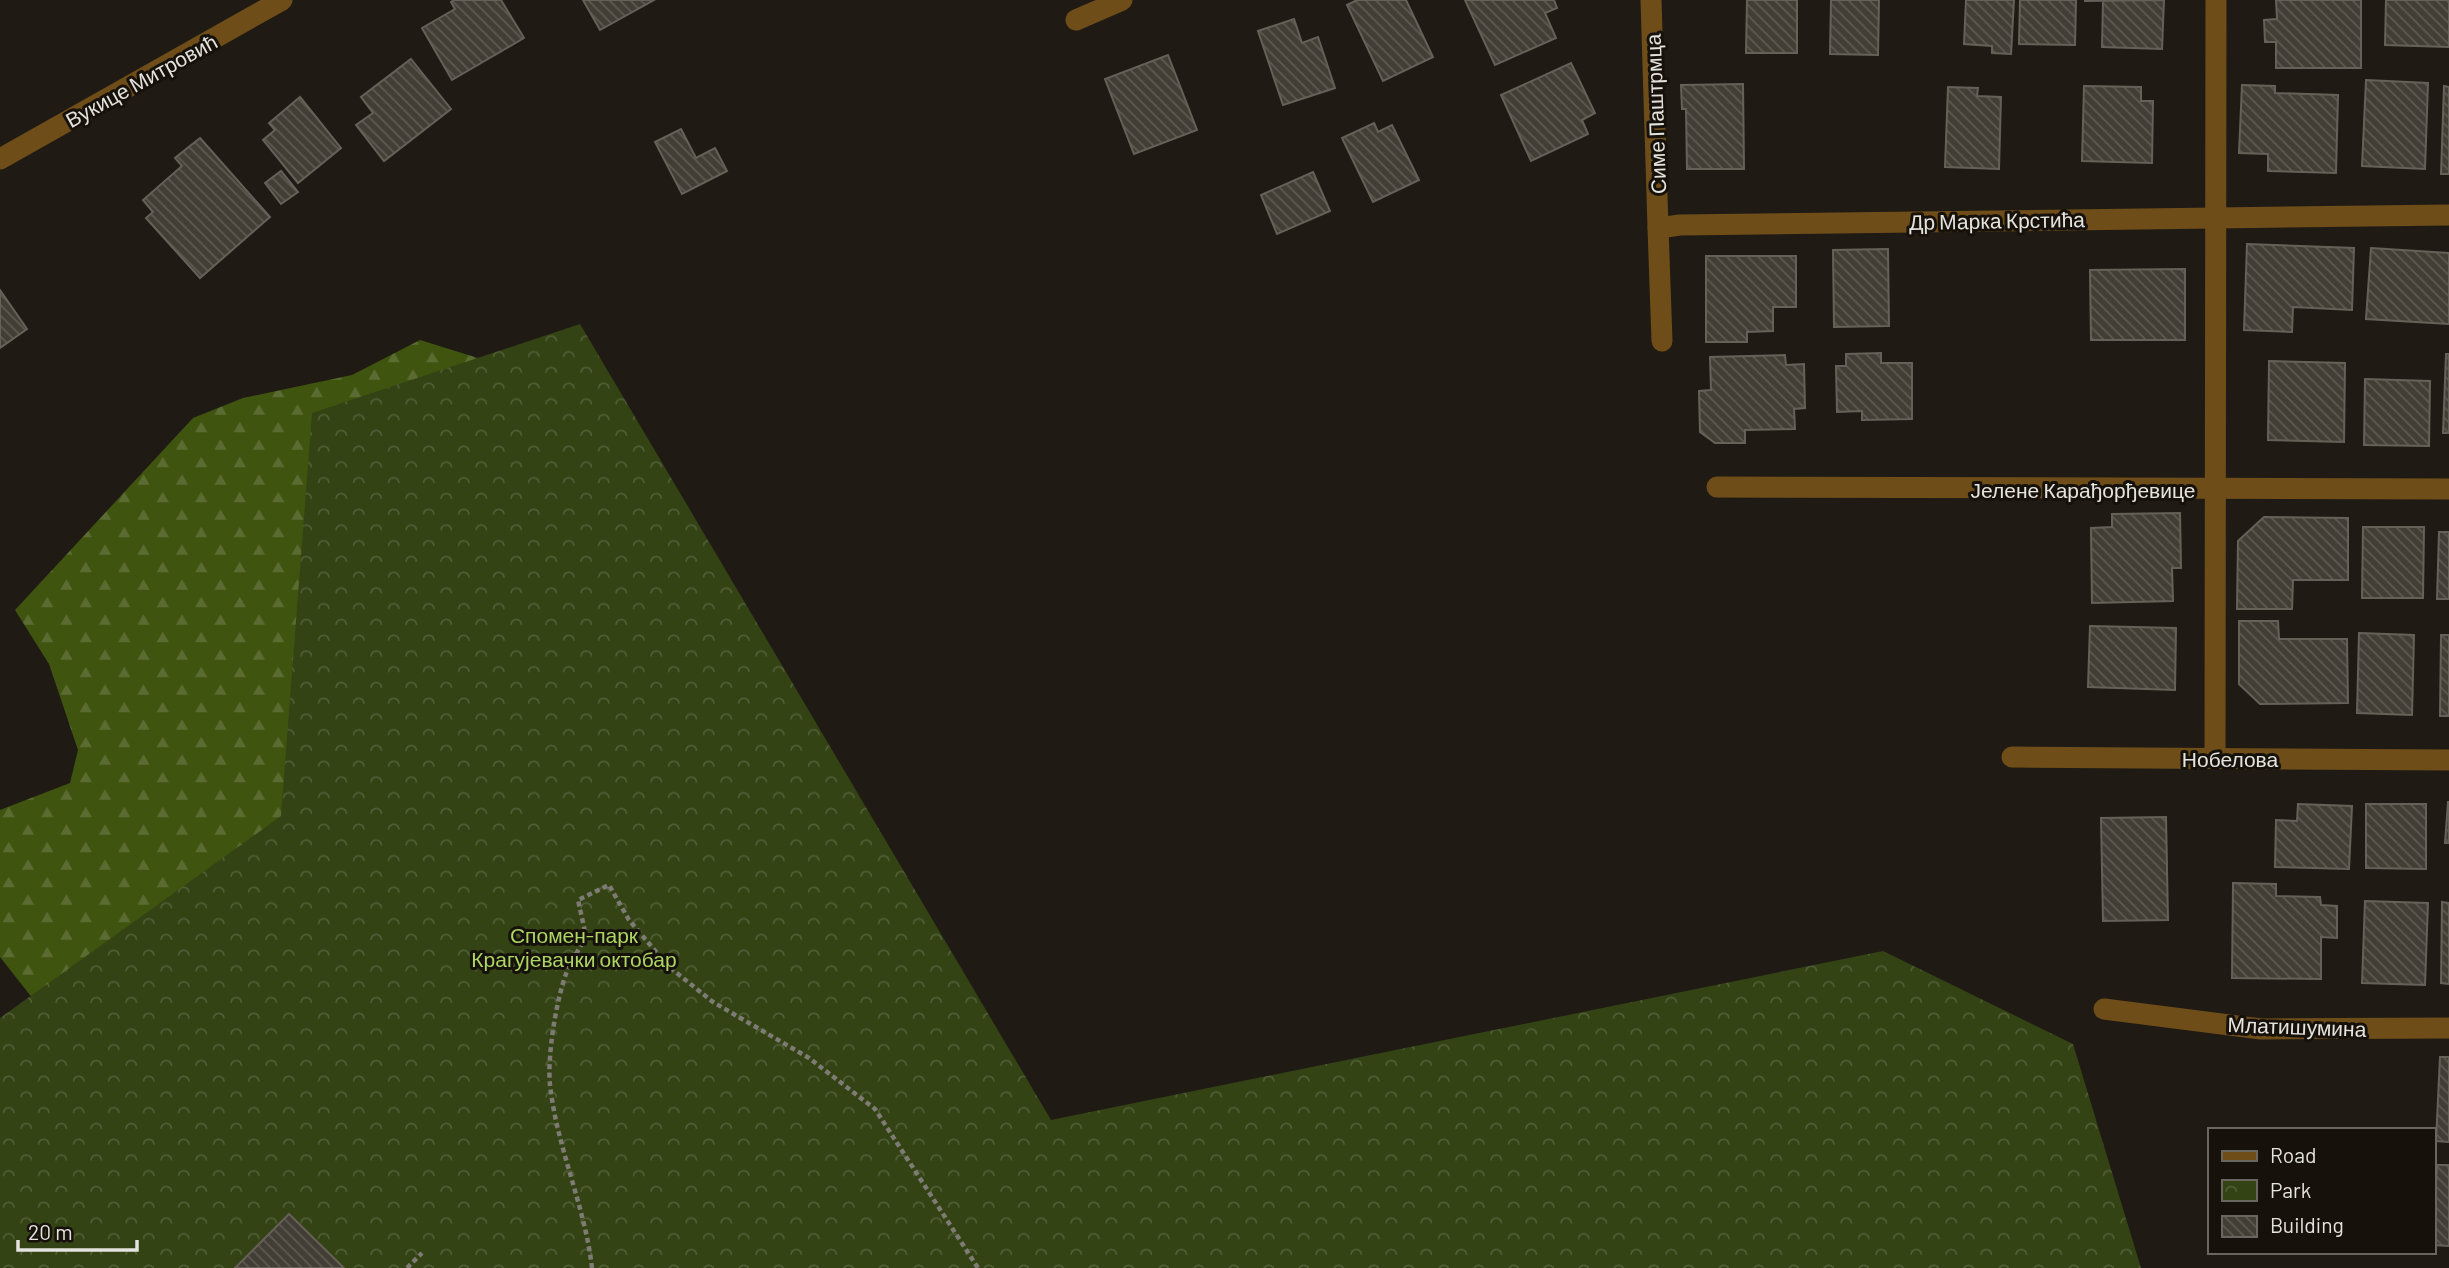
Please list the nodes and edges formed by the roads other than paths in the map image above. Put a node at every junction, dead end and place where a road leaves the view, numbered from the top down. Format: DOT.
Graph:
graph roads {
  1 [pos="282,0"];
  2 [pos="1122,0"];
  3 [pos="1651,0"];
  4 [pos="2216,0"];
  5 [pos="1076,20"];
  6 [pos="0,159"];
  7 [pos="2449,215"];
  8 [pos="2215,217"];
  9 [pos="1658,228"];
  10 [pos="1662,341"];
  11 [pos="1717,487"];
  12 [pos="2213,489"];
  13 [pos="2449,489"];
  14 [pos="2012,757"];
  15 [pos="2215,758"];
  16 [pos="2449,760"];
  17 [pos="2104,1009"];
  18 [pos="2449,1028"];
  1 -- 6 [label="street, Вукице Митровић"];
  2 -- 5 [label="street"];
  3 -- 9 [label="street, Симе Паштрмца"];
  4 -- 8 [label="street"];
  7 -- 8 [label="street, Др Марка Крстића"];
  8 -- 9 [label="street, Др Марка Крстића"];
  8 -- 12 [label="street"];
  9 -- 10 [label="street"];
  11 -- 12 [label="street, Јелене Карађорђевице"];
  12 -- 13 [label="street, Јелене Карађорђевице"];
  12 -- 15 [label="street"];
  14 -- 15 [label="street, Нобелова"];
  15 -- 16 [label="street, Нобелова"];
  17 -- 18 [label="street, Млатишумина"];
}
